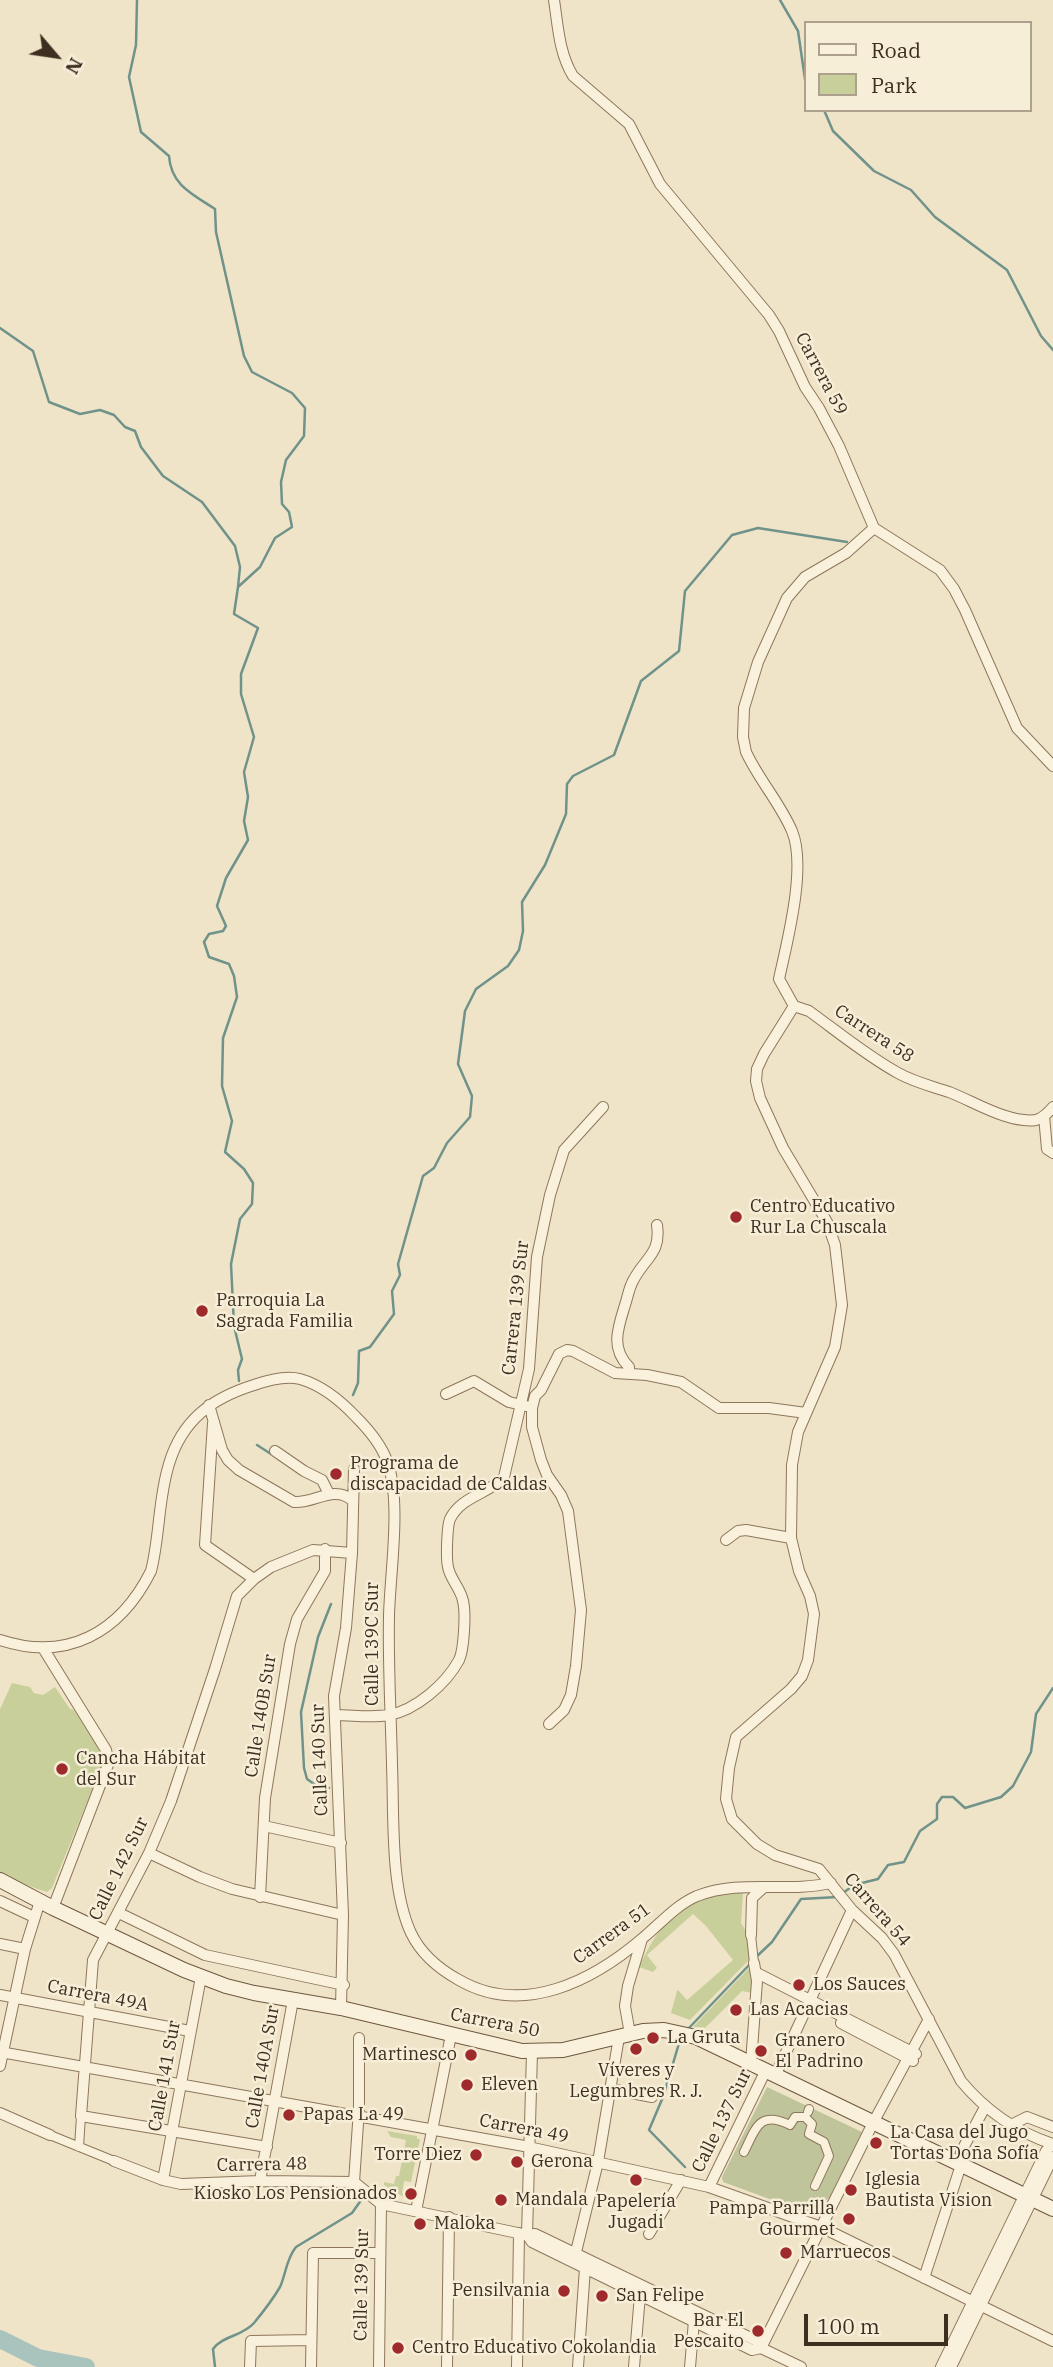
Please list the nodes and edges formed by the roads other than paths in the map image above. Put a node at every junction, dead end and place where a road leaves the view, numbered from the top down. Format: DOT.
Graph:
graph roads {
  1 [pos="554,0"];
  2 [pos="874,528"];
  3 [pos="1053,766"];
  4 [pos="794,1006"];
  5 [pos="603,1107"];
  6 [pos="1053,1107"];
  7 [pos="1044,1116"];
  8 [pos="1053,1153"];
  9 [pos="657,1225"];
  10 [pos="629,1374"];
  11 [pos="446,1394"];
  12 [pos="209,1405"];
  13 [pos="526,1406"];
  14 [pos="806,1413"];
  15 [pos="213,1423"];
  16 [pos="275,1451"];
  17 [pos="354,1469"];
  18 [pos="329,1494"];
  19 [pos="353,1501"];
  20 [pos="792,1538"];
  21 [pos="726,1540"];
  22 [pos="325,1549"];
  23 [pos="352,1553"];
  24 [pos="254,1579"];
  25 [pos="0,1640"];
  26 [pos="43,1648"];
  27 [pos="335,1714"];
  28 [pos="391,1714"];
  29 [pos="549,1724"];
  30 [pos="264,1826"];
  31 [pos="394,1830"];
  32 [pos="341,1843"];
  33 [pos="149,1853"];
  34 [pos="0,1880"];
  35 [pos="834,1887"];
  36 [pos="763,1888"];
  37 [pos="260,1897"];
  38 [pos="0,1901"];
  39 [pos="47,1905"];
  40 [pos="848,1905"];
  41 [pos="119,1913"];
  42 [pos="343,1915"];
  43 [pos="34,1917"];
  44 [pos="107,1934"];
  45 [pos="751,1935"];
  46 [pos="642,1939"];
  47 [pos="0,1944"];
  48 [pos="25,1949"];
  49 [pos="755,1968"];
  50 [pos="201,1978"];
  51 [pos="344,1985"];
  52 [pos="0,1995"];
  53 [pos="14,1998"];
  54 [pos="293,2000"];
  55 [pos="809,2003"];
  56 [pos="341,2008"];
  57 [pos="89,2012"];
  58 [pos="930,2022"];
  59 [pos="190,2031"];
  60 [pos="451,2035"];
  61 [pos="624,2035"];
  62 [pos="359,2038"];
  63 [pos="1,2052"];
  64 [pos="532,2052"];
  65 [pos="912,2056"];
  66 [pos="751,2063"];
  67 [pos="0,2066"];
  68 [pos="85,2068"];
  69 [pos="771,2072"];
  70 [pos="181,2085"];
  71 [pos="611,2089"];
  72 [pos="652,2097"];
  73 [pos="276,2101"];
  74 [pos="985,2107"];
  75 [pos="0,2113"];
  76 [pos="81,2116"];
  77 [pos="358,2116"];
  78 [pos="873,2123"];
  79 [pos="1011,2125"];
  80 [pos="1053,2127"];
  81 [pos="432,2130"];
  82 [pos="173,2131"];
  83 [pos="50,2135"];
  84 [pos="1053,2144"];
  85 [pos="79,2147"];
  86 [pos="267,2147"];
  87 [pos="530,2147"];
  88 [pos="744,2152"];
  89 [pos="1053,2157"];
  90 [pos="114,2161"];
  91 [pos="598,2162"];
  92 [pos="961,2165"];
  93 [pos="163,2180"];
  94 [pos="681,2180"];
  95 [pos="260,2181"];
  96 [pos="354,2182"];
  97 [pos="816,2186"];
  98 [pos="709,2187"];
  99 [pos="1029,2197"];
  100 [pos="382,2204"];
  101 [pos="1053,2209"];
  102 [pos="416,2211"];
  103 [pos="449,2217"];
  104 [pos="821,2227"];
  105 [pos="523,2234"];
  106 [pos="649,2234"];
  107 [pos="379,2253"];
  108 [pos="575,2258"];
  109 [pos="587,2264"];
  110 [pos="924,2278"];
  111 [pos="642,2291"];
  112 [pos="976,2304"];
  113 [pos="696,2317"];
  114 [pos="311,2340"];
  115 [pos="1053,2341"];
  116 [pos="761,2348"];
  117 [pos="250,2367"];
  118 [pos="311,2367"];
  119 [pos="379,2367"];
  120 [pos="447,2367"];
  121 [pos="517,2367"];
  122 [pos="578,2367"];
  123 [pos="634,2367"];
  124 [pos="690,2367"];
  125 [pos="801,2367"];
  126 [pos="941,2367"];
  127 [pos="951,2367"];
  1 -- 2 [label="street, Carrera 59"];
  2 -- 3 [label="street"];
  2 -- 4 [label="street"];
  4 -- 7 [label="street, Carrera 58"];
  4 -- 14 [label="street"];
  5 -- 13 [label="street, Carrera 139 Sur"];
  6 -- 7 [label="street"];
  7 -- 8 [label="street"];
  9 -- 10 [label="street"];
  10 -- 13 [label="street"];
  10 -- 14 [label="street"];
  11 -- 13 [label="street"];
  12 -- 15 [label="street"];
  12 -- 26 [label="street"];
  12 -- 28 [label="street, Calle 139C Sur"];
  13 -- 28 [label="street, Carrera 139 Sur"];
  13 -- 29 [label="street"];
  14 -- 20 [label="street"];
  15 -- 18 [label="street"];
  15 -- 24 [label="street"];
  16 -- 18 [label="street"];
  17 -- 19 [label="street, Calle 140 Sur"];
  18 -- 19 [label="street"];
  19 -- 23 [label="street, Calle 140 Sur"];
  20 -- 21 [label="street"];
  20 -- 35 [label="street, Carrera 54"];
  22 -- 23 [label="street"];
  22 -- 24 [label="street"];
  22 -- 30 [label="street, Calle 140B Sur"];
  23 -- 27 [label="street, Calle 140 Sur"];
  24 -- 33 [label="street, Calle 142 Sur"];
  25 -- 26 [label="street"];
  26 -- 39 [label="street"];
  27 -- 28 [label="street"];
  27 -- 32 [label="street, Calle 140 Sur"];
  28 -- 31 [label="street, Calle 139C Sur"];
  30 -- 32 [label="street"];
  30 -- 37 [label="street, Calle 140B Sur"];
  31 -- 46 [label="street, Carrera 51"];
  32 -- 42 [label="street, Calle 140 Sur"];
  33 -- 37 [label="street"];
  33 -- 41 [label="street, Calle 142 Sur"];
  34 -- 39 [label="main road, Carrera 50"];
  35 -- 36 [label="street, Carrera 51"];
  35 -- 40 [label="street, Carrera 54"];
  36 -- 45 [label="street"];
  36 -- 46 [label="street, Carrera 51"];
  37 -- 42 [label="street"];
  38 -- 43 [label="street"];
  39 -- 43 [label="street"];
  39 -- 44 [label="main road, Carrera 50"];
  40 -- 55 [label="street, Calle 137 Sur"];
  40 -- 58 [label="street, Carrera 54"];
  41 -- 44 [label="street, Calle 142 Sur"];
  41 -- 51 [label="street"];
  42 -- 51 [label="street, Calle 140 Sur"];
  43 -- 48 [label="street"];
  44 -- 50 [label="main road, Carrera 50"];
  44 -- 57 [label="street, Calle 142 Sur"];
  45 -- 49 [label="street"];
  46 -- 61 [label="street"];
  47 -- 48 [label="street"];
  48 -- 53 [label="street"];
  49 -- 55 [label="street"];
  49 -- 66 [label="street"];
  50 -- 54 [label="main road, Carrera 50"];
  50 -- 59 [label="street, Calle 141 Sur"];
  51 -- 56 [label="street, Calle 140 Sur"];
  52 -- 53 [label="street, Carrera 49A"];
  53 -- 57 [label="street, Carrera 49A"];
  53 -- 63 [label="street"];
  54 -- 56 [label="main road, Carrera 50"];
  54 -- 73 [label="street, Calle 140A Sur"];
  55 -- 65 [label="street"];
  55 -- 69 [label="street, Calle 137 Sur"];
  56 -- 60 [label="main road, Carrera 50"];
  57 -- 59 [label="street, Carrera 49A"];
  57 -- 68 [label="street, Calle 142 Sur"];
  58 -- 65 [label="street"];
  58 -- 74 [label="street, Carrera 54"];
  59 -- 70 [label="street, Calle 141 Sur"];
  60 -- 64 [label="main road, Carrera 50"];
  60 -- 81 [label="street"];
  61 -- 64 [label="main road, Carrera 50"];
  61 -- 66 [label="main road, Carrera 50"];
  61 -- 71 [label="street"];
  62 -- 77 [label="street"];
  63 -- 67 [label="street"];
  63 -- 68 [label="street, Carrera 49"];
  64 -- 87 [label="street"];
  65 -- 78 [label="street"];
  66 -- 69 [label="main road, Carrera 50"];
  68 -- 70 [label="street, Carrera 49"];
  68 -- 76 [label="street, Calle 142 Sur"];
  69 -- 78 [label="main road, Carrera 50"];
  69 -- 98 [label="street, Calle 137 Sur"];
  70 -- 73 [label="street, Carrera 49"];
  70 -- 82 [label="street, Calle 141 Sur"];
  71 -- 72 [label="street"];
  71 -- 91 [label="street"];
  73 -- 77 [label="street, Carrera 49"];
  73 -- 86 [label="street, Calle 140A Sur"];
  74 -- 79 [label="street, Carrera 54"];
  74 -- 92 [label="street"];
  75 -- 83 [label="street, Carrera 48"];
  76 -- 82 [label="street"];
  76 -- 85 [label="street, Calle 142 Sur"];
  77 -- 81 [label="street, Carrera 49"];
  77 -- 96 [label="street"];
  78 -- 92 [label="main road, Carrera 50"];
  78 -- 104 [label="street"];
  79 -- 80 [label="street"];
  79 -- 84 [label="street, Carrera 54"];
  81 -- 87 [label="street, Carrera 49"];
  81 -- 102 [label="street"];
  82 -- 86 [label="street"];
  82 -- 93 [label="street, Calle 141 Sur"];
  83 -- 85 [label="street, Carrera 48"];
  84 -- 99 [label="street"];
  85 -- 90 [label="street, Carrera 48"];
  86 -- 95 [label="street, Calle 140A Sur"];
  87 -- 91 [label="street, Carrera 49"];
  87 -- 105 [label="street"];
  88 -- 97 [label="street"];
  89 -- 99 [label="street"];
  90 -- 93 [label="street, Carrera 48"];
  91 -- 94 [label="street, Carrera 49"];
  91 -- 108 [label="street"];
  92 -- 99 [label="main road, Carrera 50"];
  92 -- 110 [label="street"];
  93 -- 95 [label="street, Carrera 48"];
  94 -- 98 [label="street, Carrera 49"];
  94 -- 106 [label="street, Calle 137 Sur"];
  95 -- 96 [label="street, Carrera 48"];
  96 -- 100 [label="street"];
  98 -- 104 [label="street, Carrera 49"];
  99 -- 101 [label="main road, Carrera 50"];
  99 -- 112 [label="street"];
  100 -- 102 [label="street"];
  100 -- 107 [label="street, Calle 139 Sur"];
  102 -- 103 [label="street"];
  103 -- 105 [label="street"];
  103 -- 120 [label="street"];
  104 -- 110 [label="street, Carrera 49"];
  104 -- 116 [label="street"];
  105 -- 108 [label="street"];
  105 -- 121 [label="street"];
  107 -- 114 [label="street"];
  107 -- 119 [label="street, Calle 139 Sur"];
  108 -- 109 [label="street"];
  109 -- 111 [label="street"];
  109 -- 122 [label="street"];
  110 -- 112 [label="street, Carrera 49"];
  111 -- 113 [label="street"];
  111 -- 123 [label="street"];
  112 -- 115 [label="street, Carrera 49"];
  112 -- 126 [label="street"];
  112 -- 127 [label="street"];
  113 -- 116 [label="street"];
  113 -- 124 [label="street"];
  114 -- 117 [label="street"];
  114 -- 118 [label="street"];
  116 -- 125 [label="street"];
}
